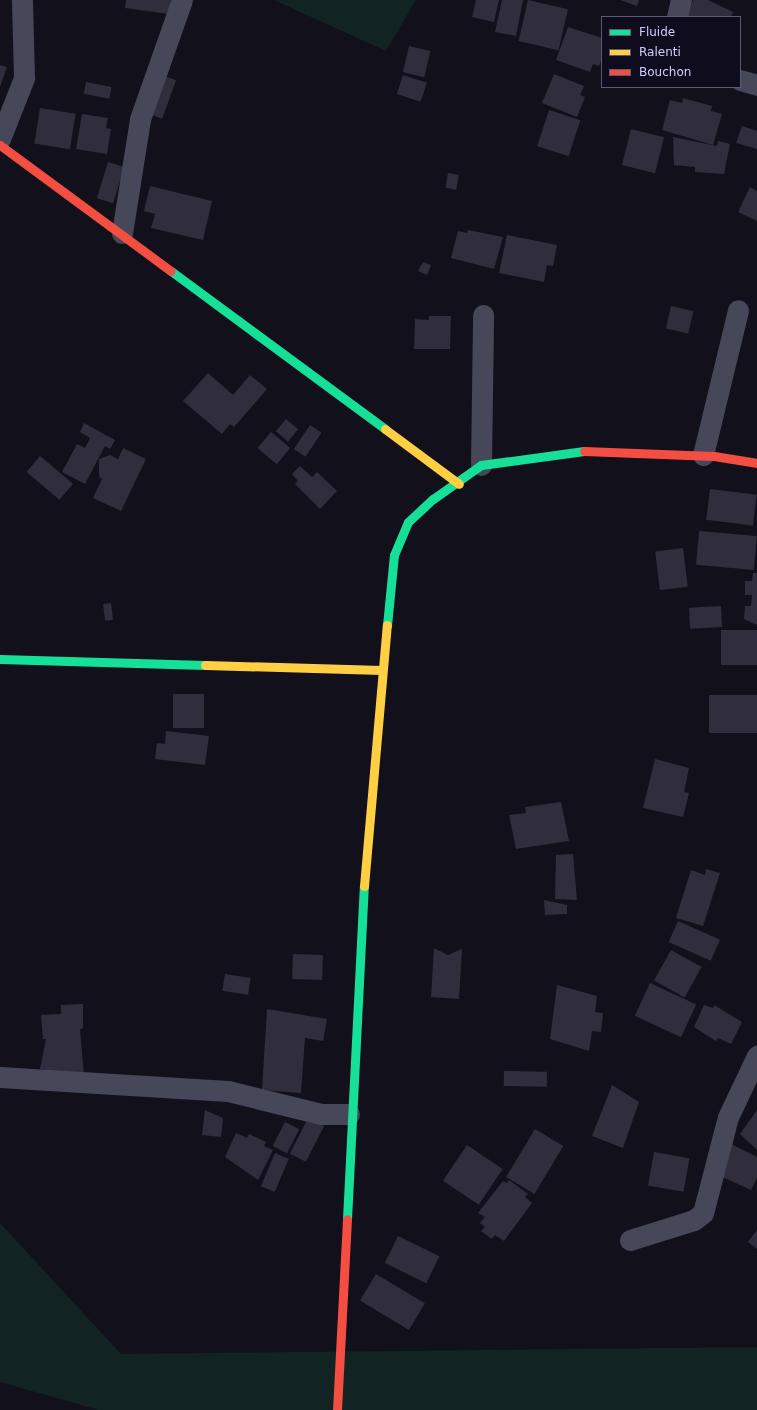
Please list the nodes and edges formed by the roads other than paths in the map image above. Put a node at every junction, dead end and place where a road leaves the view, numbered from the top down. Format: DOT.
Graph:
graph roads {
  1 [pos="22,0"];
  2 [pos="182,0"];
  3 [pos="681,0"];
  4 [pos="677,16"];
  5 [pos="741,80"];
  6 [pos="757,85"];
  7 [pos="0,139"];
  8 [pos="0,145"];
  9 [pos="122,233"];
  10 [pos="738,310"];
  11 [pos="483,315"];
  12 [pos="703,455"];
  13 [pos="757,462"];
  14 [pos="481,465"];
  15 [pos="459,484"];
  16 [pos="0,659"];
  17 [pos="382,670"];
  18 [pos="757,1056"];
  19 [pos="0,1077"];
  20 [pos="350,1114"];
  21 [pos="630,1240"];
  22 [pos="337,1410"];
  1 -- 7 [label="street"];
  2 -- 9 [label="street"];
  3 -- 4 [label="street"];
  5 -- 6 [label="street"];
  8 -- 9 [label="street"];
  9 -- 15 [label="street"];
  10 -- 12 [label="street"];
  11 -- 14 [label="street"];
  12 -- 13 [label="street"];
  12 -- 14 [label="street"];
  14 -- 15 [label="street"];
  15 -- 17 [label="street"];
  16 -- 17 [label="street"];
  17 -- 20 [label="street"];
  18 -- 21 [label="street"];
  19 -- 20 [label="street"];
  20 -- 22 [label="street"];
}
